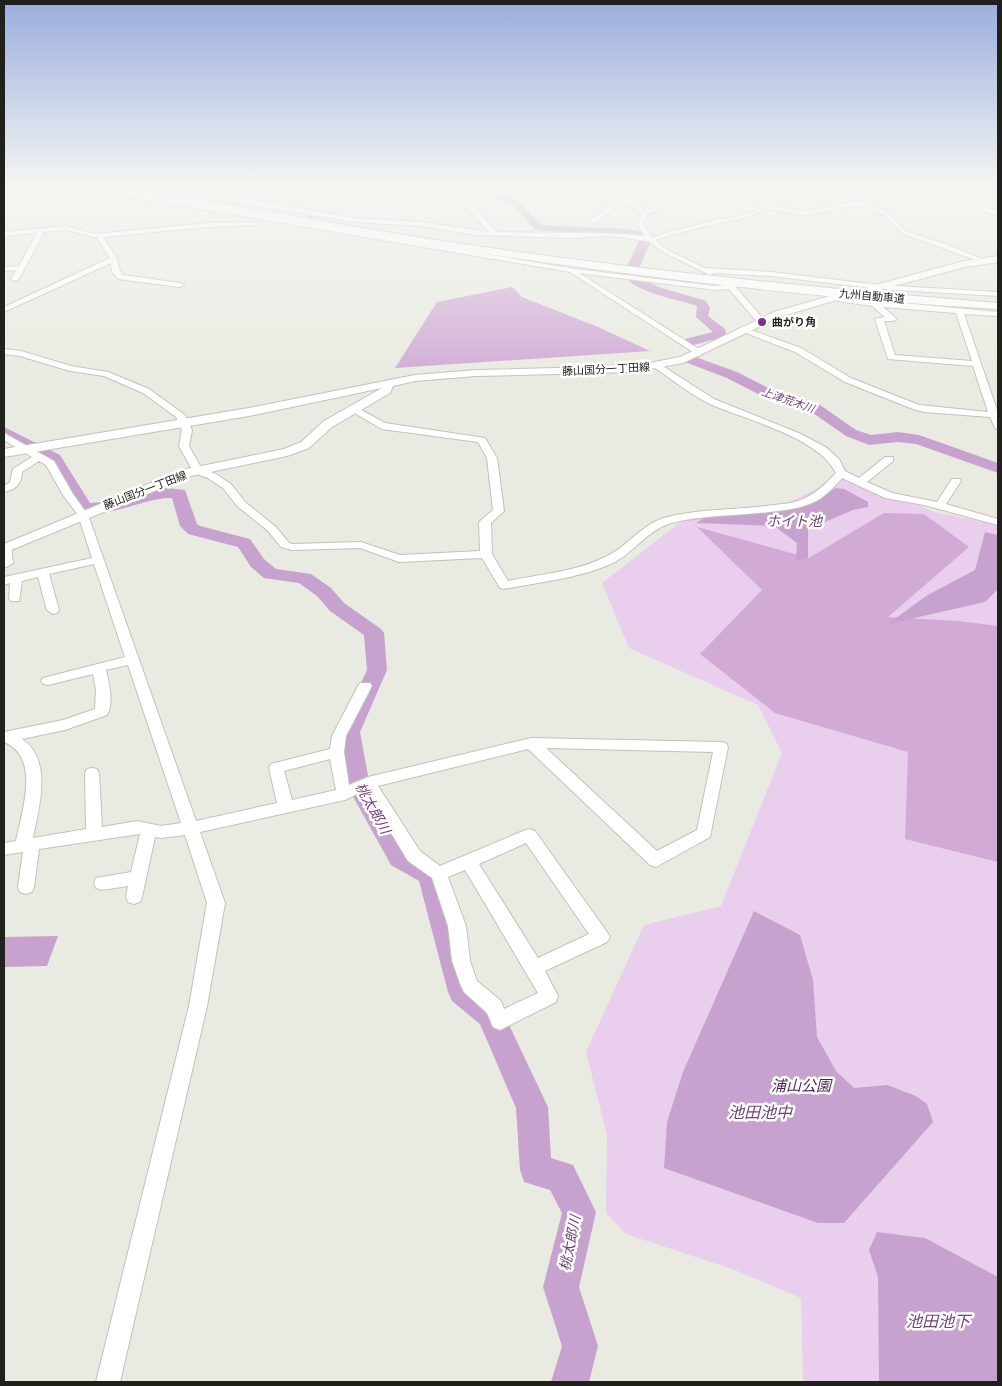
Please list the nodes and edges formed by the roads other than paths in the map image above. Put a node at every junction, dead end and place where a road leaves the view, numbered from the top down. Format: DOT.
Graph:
graph roads {
  1 [pos="30,252"];
  2 [pos="109,252"];
  3 [pos="470,252"];
  4 [pos="498,252"];
  5 [pos="527,252"];
  6 [pos="667,252"];
  7 [pos="957,252"];
  8 [pos="114,259"];
  9 [pos="998,260"];
  10 [pos="983,261"];
  11 [pos="4,268"];
  12 [pos="20,268"];
  13 [pos="568,270"];
  14 [pos="14,278"];
  15 [pos="180,285"];
  16 [pos="876,288"];
  17 [pos="998,294"];
  18 [pos="844,295"];
  19 [pos="832,298"];
  20 [pos="998,302"];
  21 [pos="874,304"];
  22 [pos="998,306"];
  23 [pos="4,310"];
  24 [pos="960,311"];
  25 [pos="998,314"];
  26 [pos="762,322"];
  27 [pos="745,330"];
  28 [pos="4,352"];
  29 [pos="699,353"];
  30 [pos="978,364"];
  31 [pos="658,366"];
  32 [pos="385,384"];
  33 [pos="987,389"];
  34 [pos="998,390"];
  35 [pos="354,409"];
  36 [pos="995,415"];
  37 [pos="185,423"];
  38 [pos="998,426"];
  39 [pos="4,436"];
  40 [pos="31,451"];
  41 [pos="4,453"];
  42 [pos="889,459"];
  43 [pos="198,471"];
  44 [pos="841,473"];
  45 [pos="956,481"];
  46 [pos="860,482"];
  47 [pos="4,489"];
  48 [pos="940,505"];
  49 [pos="83,514"];
  50 [pos="998,522"];
  51 [pos="5,548"];
  52 [pos="486,554"];
  53 [pos="98,560"];
  54 [pos="7,563"];
  55 [pos="43,573"];
  56 [pos="16,578"];
  57 [pos="4,581"];
  58 [pos="15,598"];
  59 [pos="53,610"];
  60 [pos="132,659"];
  61 [pos="99,668"];
  62 [pos="48,681"];
  63 [pos="365,686"];
  64 [pos="6,737"];
  65 [pos="531,743"];
  66 [pos="337,752"];
  67 [pos="92,773"];
  68 [pos="368,783"];
  69 [pos="345,794"];
  70 [pos="286,807"];
  71 [pos="192,828"];
  72 [pos="149,830"];
  73 [pos="94,834"];
  74 [pos="28,845"];
  75 [pos="4,849"];
  76 [pos="468,861"];
  77 [pos="439,874"];
  78 [pos="138,878"];
  79 [pos="102,883"];
  80 [pos="26,887"];
  81 [pos="134,897"];
  82 [pos="534,968"];
  83 [pos="108,1382"];
  1 -- 12 [label="street"];
  2 -- 8 [label="street"];
  3 -- 13 [label="street"];
  4 -- 22 [label="highway, 九州自動車道"];
  5 -- 20 [label="highway, 九州自動車道"];
  6 -- 16 [label="street"];
  7 -- 10 [label="street"];
  8 -- 15 [label="street"];
  8 -- 23 [label="street"];
  9 -- 10 [label="main road"];
  10 -- 16 [label="main road"];
  11 -- 12 [label="street"];
  12 -- 14 [label="street"];
  13 -- 26 [label="street"];
  13 -- 29 [label="street"];
  16 -- 17 [label="street"];
  18 -- 19 [label="main road, 藤山国分一丁田線"];
  19 -- 21 [label="street"];
  19 -- 26 [label="main road, 藤山国分一丁田線"];
  21 -- 24 [label="street"];
  21 -- 30 [label="street"];
  24 -- 25 [label="street"];
  24 -- 30 [label="street"];
  26 -- 27 [label="main road, 藤山国分一丁田線"];
  27 -- 29 [label="main road, 藤山国分一丁田線"];
  27 -- 36 [label="street"];
  28 -- 37 [label="street"];
  29 -- 31 [label="main road, 藤山国分一丁田線"];
  30 -- 33 [label="street"];
  31 -- 32 [label="main road, 藤山国分一丁田線"];
  31 -- 44 [label="street"];
  32 -- 35 [label="main road, 藤山国分一丁田線"];
  32 -- 37 [label="main road, 藤山国分一丁田線"];
  33 -- 34 [label="street"];
  33 -- 36 [label="street"];
  35 -- 43 [label="main road, 藤山国分一丁田線"];
  35 -- 52 [label="street"];
  36 -- 38 [label="street"];
  37 -- 40 [label="main road, 藤山国分一丁田線"];
  37 -- 43 [label="street"];
  39 -- 40 [label="street"];
  40 -- 41 [label="main road, 藤山国分一丁田線"];
  40 -- 47 [label="street"];
  40 -- 49 [label="street"];
  42 -- 46 [label="street"];
  43 -- 49 [label="main road, 藤山国分一丁田線"];
  43 -- 52 [label="street"];
  44 -- 46 [label="street"];
  44 -- 52 [label="street"];
  45 -- 48 [label="street"];
  46 -- 48 [label="street"];
  48 -- 50 [label="street"];
  49 -- 51 [label="main road, 藤山国分一丁田線"];
  49 -- 53 [label="street"];
  51 -- 54 [label="street"];
  53 -- 55 [label="street"];
  53 -- 60 [label="street"];
  55 -- 56 [label="street"];
  55 -- 59 [label="street"];
  56 -- 57 [label="street"];
  56 -- 58 [label="street"];
  60 -- 61 [label="street"];
  60 -- 71 [label="street"];
  61 -- 62 [label="street"];
  61 -- 64 [label="street"];
  63 -- 66 [label="street"];
  64 -- 74 [label="street"];
  65 -- 65 [label="street"];
  65 -- 68 [label="street"];
  66 -- 69 [label="street"];
  66 -- 70 [label="street"];
  67 -- 73 [label="street"];
  68 -- 69 [label="street"];
  68 -- 77 [label="street"];
  69 -- 70 [label="street"];
  70 -- 71 [label="street"];
  71 -- 72 [label="street"];
  71 -- 83 [label="street"];
  72 -- 73 [label="street"];
  72 -- 78 [label="street"];
  73 -- 74 [label="street"];
  74 -- 75 [label="street"];
  74 -- 80 [label="street"];
  76 -- 77 [label="street"];
  76 -- 82 [label="street"];
  76 -- 82 [label="street"];
  77 -- 82 [label="street"];
  78 -- 79 [label="street"];
  78 -- 81 [label="street"];
}
